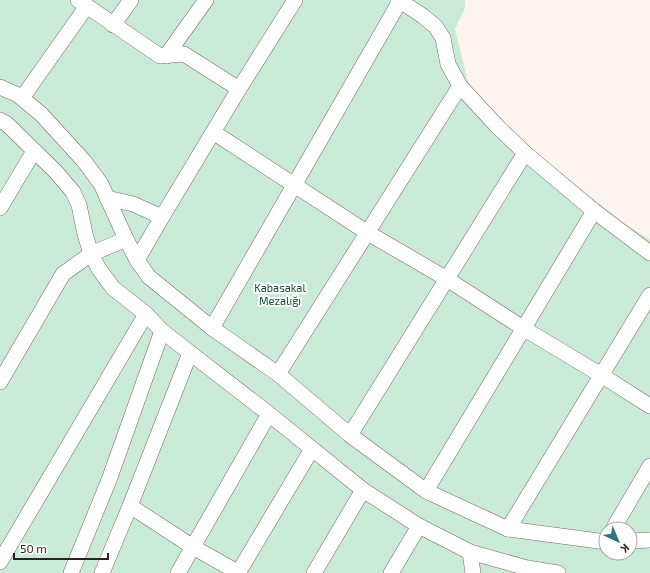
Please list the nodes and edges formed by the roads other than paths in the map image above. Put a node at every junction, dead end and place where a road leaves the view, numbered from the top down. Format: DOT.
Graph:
graph roads {
  1 [pos="132,0"];
  2 [pos="206,0"];
  3 [pos="295,0"];
  4 [pos="400,0"];
  5 [pos="82,3"];
  6 [pos="113,25"];
  7 [pos="166,56"];
  8 [pos="460,86"];
  9 [pos="0,87"];
  10 [pos="239,89"];
  11 [pos="22,98"];
  12 [pos="0,120"];
  13 [pos="214,132"];
  14 [pos="34,151"];
  15 [pos="525,153"];
  16 [pos="295,184"];
  17 [pos="107,198"];
  18 [pos="0,208"];
  19 [pos="594,211"];
  20 [pos="162,218"];
  21 [pos="368,233"];
  22 [pos="126,239"];
  23 [pos="650,253"];
  24 [pos="91,254"];
  25 [pos="137,260"];
  26 [pos="447,279"];
  27 [pos="650,295"];
  28 [pos="146,314"];
  29 [pos="212,328"];
  30 [pos="523,328"];
  31 [pos="162,331"];
  32 [pos="190,353"];
  33 [pos="278,374"];
  34 [pos="601,375"];
  35 [pos="0,382"];
  36 [pos="650,406"];
  37 [pos="269,414"];
  38 [pos="350,435"];
  39 [pos="312,448"];
  40 [pos="650,466"];
  41 [pos="363,490"];
  42 [pos="426,490"];
  43 [pos="130,506"];
  44 [pos="618,521"];
  45 [pos="419,526"];
  46 [pos="508,529"];
  47 [pos="650,540"];
  48 [pos="598,541"];
  49 [pos="638,541"];
  50 [pos="193,547"];
  51 [pos="470,552"];
  52 [pos="0,562"];
  53 [pos="472,572"];
  54 [pos="71,573"];
  55 [pos="102,573"];
  56 [pos="178,573"];
  57 [pos="238,573"];
  58 [pos="314,573"];
  59 [pos="391,573"];
  60 [pos="558,573"];
  1 -- 6 [label="lane"];
  2 -- 7 [label="lane"];
  3 -- 10 [label="lane"];
  4 -- 8 [label="lane"];
  4 -- 16 [label="lane"];
  5 -- 6 [label="lane"];
  5 -- 11 [label="lane"];
  6 -- 7 [label="lane"];
  7 -- 10 [label="lane"];
  8 -- 15 [label="lane"];
  8 -- 21 [label="lane"];
  9 -- 11 [label="lane"];
  10 -- 13 [label="lane"];
  11 -- 17 [label="lane"];
  12 -- 14 [label="lane"];
  13 -- 16 [label="lane"];
  13 -- 20 [label="lane"];
  14 -- 18 [label="lane"];
  14 -- 24 [label="lane"];
  15 -- 19 [label="lane"];
  15 -- 26 [label="lane"];
  16 -- 21 [label="lane"];
  16 -- 29 [label="lane"];
  17 -- 20 [label="lane"];
  17 -- 22 [label="lane"];
  19 -- 23 [label="lane"];
  19 -- 30 [label="lane"];
  20 -- 25 [label="lane"];
  21 -- 26 [label="lane"];
  21 -- 33 [label="lane"];
  22 -- 24 [label="lane"];
  22 -- 25 [label="lane"];
  24 -- 28 [label="lane"];
  24 -- 35 [label="lane"];
  25 -- 29 [label="lane"];
  26 -- 30 [label="lane"];
  26 -- 38 [label="lane"];
  27 -- 34 [label="lane"];
  28 -- 31 [label="lane"];
  28 -- 52 [label="lane"];
  29 -- 33 [label="lane"];
  30 -- 34 [label="lane"];
  30 -- 42 [label="lane"];
  31 -- 32 [label="lane"];
  31 -- 54 [label="lane"];
  32 -- 37 [label="lane"];
  32 -- 43 [label="lane"];
  33 -- 38 [label="lane"];
  34 -- 36 [label="lane"];
  34 -- 46 [label="lane"];
  37 -- 39 [label="lane"];
  37 -- 50 [label="lane"];
  38 -- 42 [label="lane"];
  39 -- 41 [label="lane"];
  39 -- 57 [label="lane"];
  40 -- 44 [label="lane"];
  41 -- 45 [label="lane"];
  41 -- 58 [label="lane"];
  42 -- 46 [label="lane"];
  43 -- 50 [label="lane"];
  43 -- 55 [label="lane"];
  45 -- 51 [label="lane"];
  45 -- 59 [label="lane"];
  46 -- 48 [label="lane"];
  47 -- 49 [label="lane"];
  50 -- 56 [label="lane"];
  50 -- 57 [label="lane"];
  51 -- 53 [label="lane"];
  51 -- 60 [label="lane"];
}
